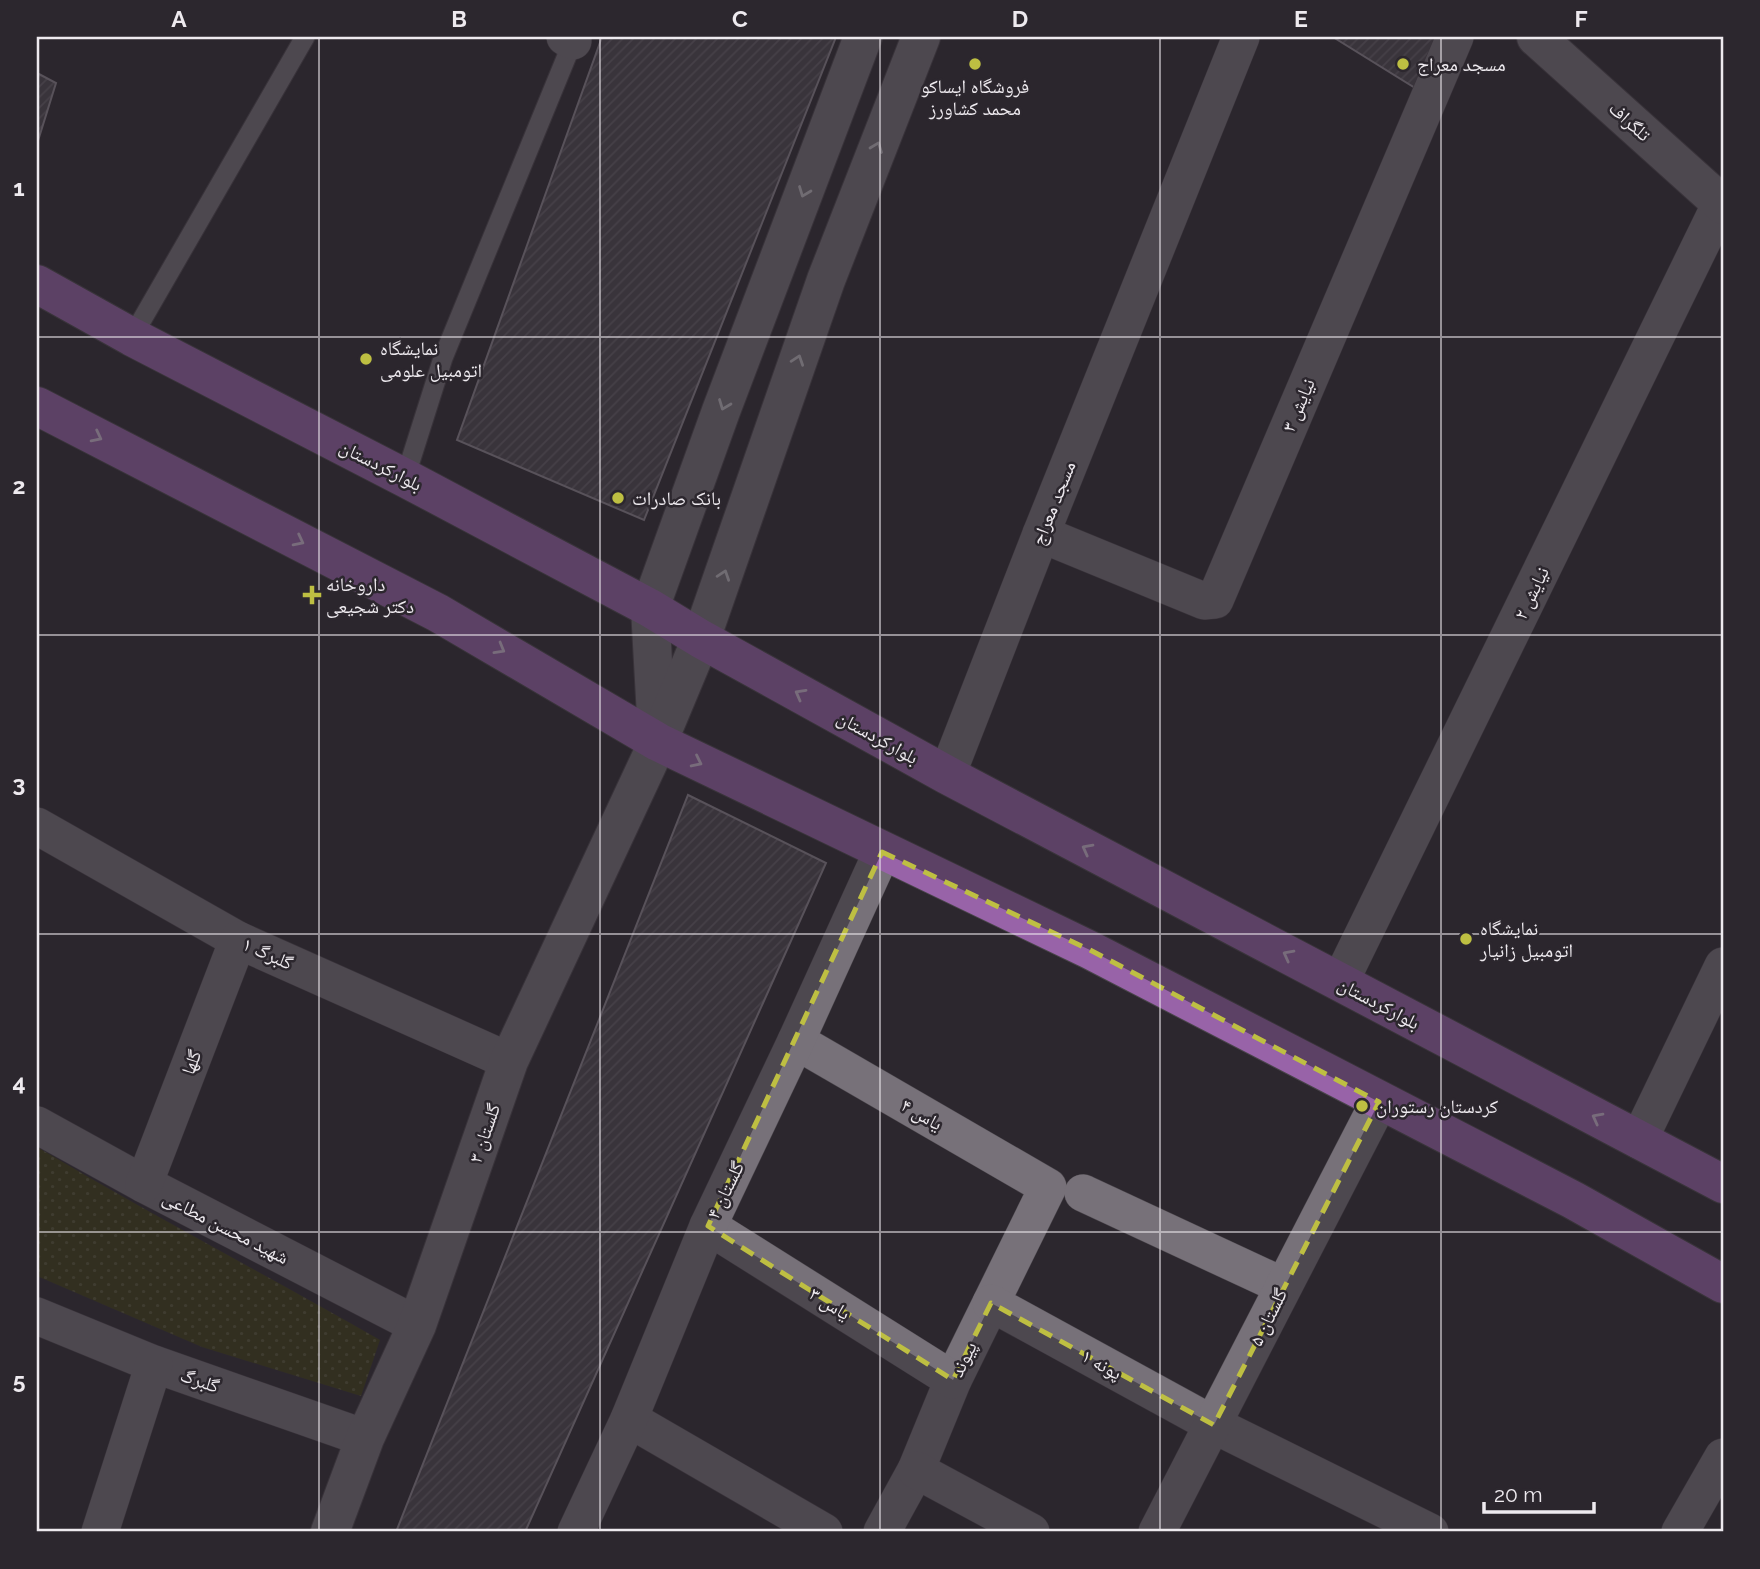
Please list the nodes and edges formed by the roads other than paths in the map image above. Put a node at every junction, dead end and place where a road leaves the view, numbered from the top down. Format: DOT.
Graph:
graph roads {
  1 [pos="305,37"];
  2 [pos="920,37"];
  3 [pos="1241,37"];
  4 [pos="1455,37"];
  5 [pos="1536,37"];
  6 [pos="569,39"];
  7 [pos="861,43"];
  8 [pos="904,75"];
  9 [pos="1723,202"];
  10 [pos="37,284"];
  11 [pos="132,337"];
  12 [pos="37,406"];
  13 [pos="405,478"];
  14 [pos="1041,534"];
  15 [pos="650,608"];
  16 [pos="701,639"];
  17 [pos="658,743"];
  18 [pos="947,775"];
  19 [pos="37,826"];
  20 [pos="882,852"];
  21 [pos="238,940"];
  22 [pos="1723,966"];
  23 [pos="1340,982"];
  24 [pos="796,1041"];
  25 [pos="509,1061"];
  26 [pos="1379,1101"];
  27 [pos="37,1125"];
  28 [pos="1639,1140"];
  29 [pos="144,1184"];
  30 [pos="1723,1184"];
  31 [pos="1065,1190"];
  32 [pos="708,1226"];
  33 [pos="1723,1284"];
  34 [pos="1283,1286"];
  35 [pos="991,1303"];
  36 [pos="37,1316"];
  37 [pos="418,1325"];
  38 [pos="154,1364"];
  39 [pos="953,1380"];
  40 [pos="629,1419"];
  41 [pos="1214,1425"];
  42 [pos="365,1438"];
  43 [pos="1723,1457"];
  44 [pos="916,1470"];
  45 [pos="100,1532"];
  46 [pos="330,1532"];
  47 [pos="576,1532"];
  48 [pos="824,1532"];
  49 [pos="882,1532"];
  50 [pos="1031,1532"];
  51 [pos="1157,1532"];
  52 [pos="1430,1532"];
  53 [pos="1680,1532"];
  1 -- 11 [label="lane"];
  2 -- 8 [label="street, گلستان ۳"];
  3 -- 14 [label="street, مسجد معراج"];
  4 -- 14 [label="street, نیایش ۳"];
  5 -- 9 [label="street, تلگراف"];
  6 -- 13 [label="lane"];
  7 -- 8 [label="street"];
  7 -- 15 [label="street, one-way"];
  16 -- 8 [label="street, گلستان ۳, one-way"];
  9 -- 23 [label="street, نیایش ۲"];
  10 -- 11 [label="main road, بلوارکردستان"];
  11 -- 13 [label="main road, بلوارکردستان"];
  12 -- 17 [label="main road, one-way"];
  13 -- 15 [label="main road, بلوارکردستان"];
  14 -- 18 [label="street, مسجد معراج"];
  15 -- 16 [label="main road, بلوارکردستان"];
  15 -- 17 [label="street"];
  16 -- 17 [label="street, گلستان ۳"];
  18 -- 16 [label="main road, بلوارکردستان, one-way"];
  17 -- 20 [label="main road, one-way"];
  17 -- 25 [label="street, گلستان ۳"];
  23 -- 18 [label="main road, بلوارکردستان, one-way"];
  19 -- 21 [label="street, گلبرگ ۱"];
  20 -- 24 [label="street, گلستان ۴"];
  20 -- 26 [label="main road"];
  21 -- 25 [label="street, گلبرگ ۱"];
  21 -- 29 [label="street, گلها"];
  22 -- 28 [label="street"];
  28 -- 23 [label="main road, بلوارکردستان, one-way"];
  24 -- 31 [label="street, یاس ۴"];
  24 -- 32 [label="street, گلستان ۴"];
  25 -- 37 [label="street, گلستان ۳"];
  26 -- 33 [label="main road"];
  26 -- 34 [label="street, گلستان ۵"];
  27 -- 29 [label="street, شهید محسن مطاعی"];
  28 -- 30 [label="main road, بلوارکردستان"];
  29 -- 37 [label="street, شهید محسن مطاعی"];
  31 -- 34 [label="street, یاس ۴"];
  31 -- 35 [label="street, پیوند"];
  32 -- 39 [label="street, یاس ۳"];
  32 -- 40 [label="street, گلستان ۴"];
  34 -- 41 [label="street, گلستان ۵"];
  35 -- 39 [label="street, پیوند"];
  35 -- 41 [label="street, پونه ۱"];
  36 -- 38 [label="street, گلبرگ"];
  37 -- 42 [label="street, گلستان ۳"];
  38 -- 42 [label="street, گلبرگ"];
  38 -- 45 [label="street"];
  39 -- 44 [label="street, پیوند"];
  40 -- 47 [label="street, گلستان ۴"];
  40 -- 48 [label="street"];
  41 -- 51 [label="street, گلستان ۵"];
  41 -- 52 [label="street, پونه ۱"];
  42 -- 46 [label="street, گلستان ۳"];
  43 -- 53 [label="street"];
  44 -- 49 [label="street, پیوند"];
  44 -- 50 [label="street"];
}
